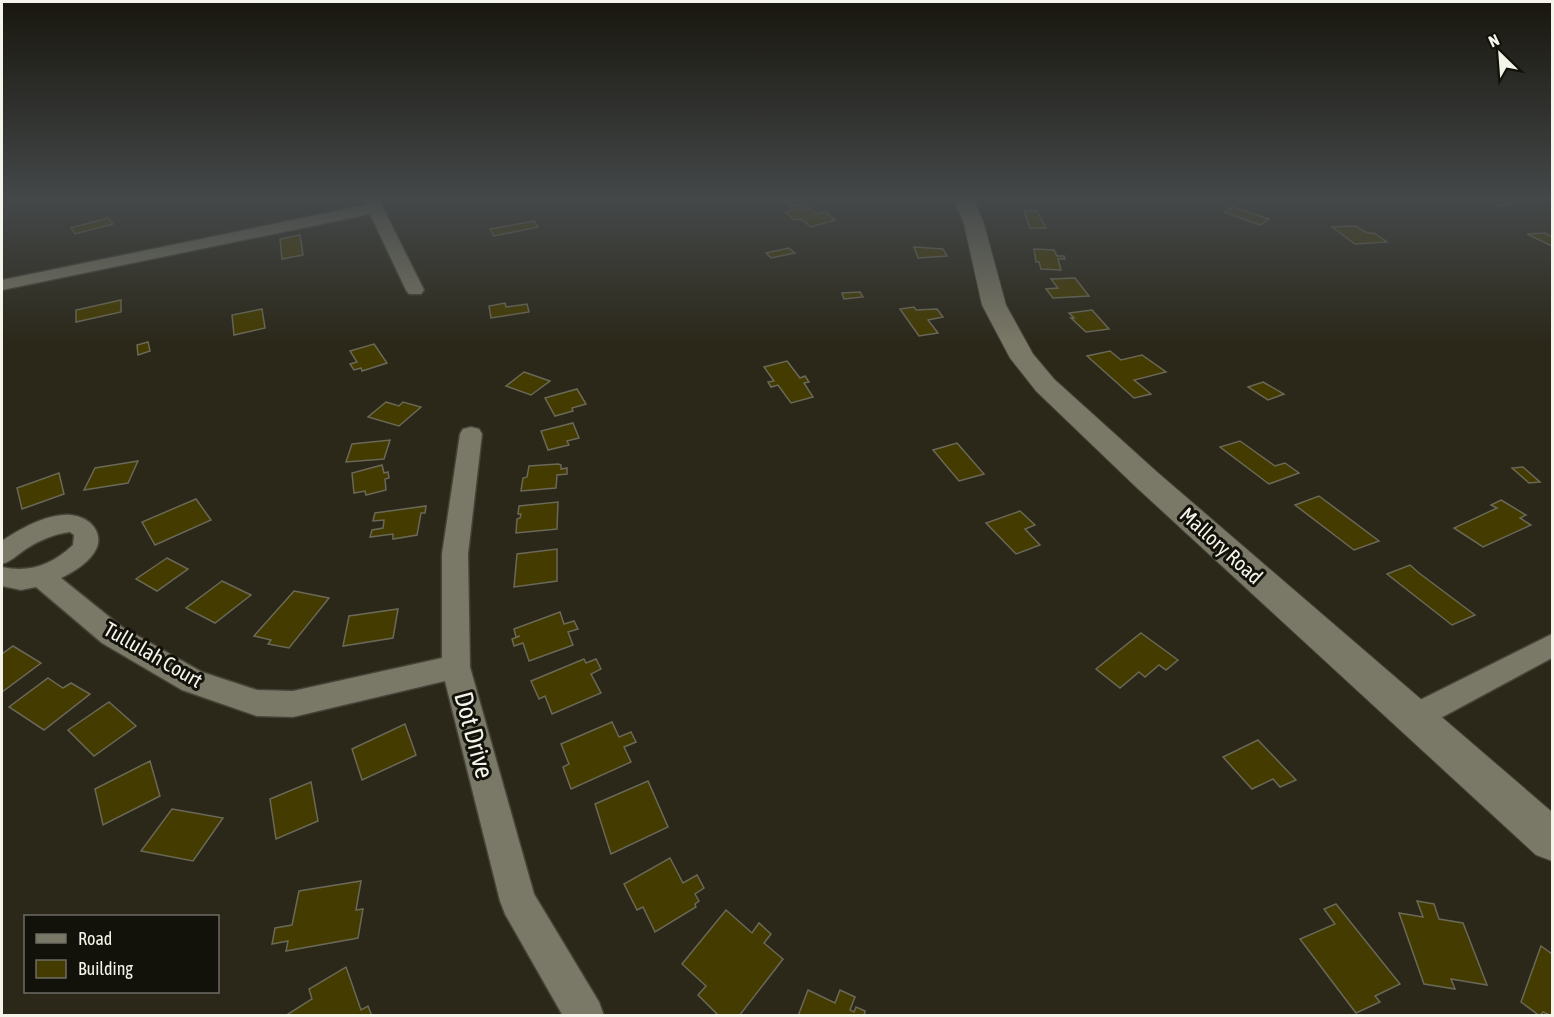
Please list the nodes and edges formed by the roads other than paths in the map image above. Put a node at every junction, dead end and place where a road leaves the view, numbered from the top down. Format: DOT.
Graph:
graph roads {
  1 [pos="174,247"];
  2 [pos="394,247"];
  3 [pos="980,247"];
  4 [pos="2,285"];
  5 [pos="415,290"];
  6 [pos="471,434"];
  7 [pos="2,555"];
  8 [pos="2,576"];
  9 [pos="40,576"];
  10 [pos="1552,645"];
  11 [pos="456,667"];
  12 [pos="1413,718"];
  13 [pos="1552,840"];
  14 [pos="585,1016"];
  1 -- 4 [label="street"];
  2 -- 5 [label="street"];
  3 -- 12 [label="street, Mallory Road"];
  6 -- 11 [label="street, Dot Drive"];
  7 -- 9 [label="street"];
  8 -- 9 [label="street"];
  9 -- 11 [label="street, Tullulah Court"];
  10 -- 12 [label="street"];
  11 -- 14 [label="street, Dot Drive"];
  12 -- 13 [label="street, Mallory Road"];
}
